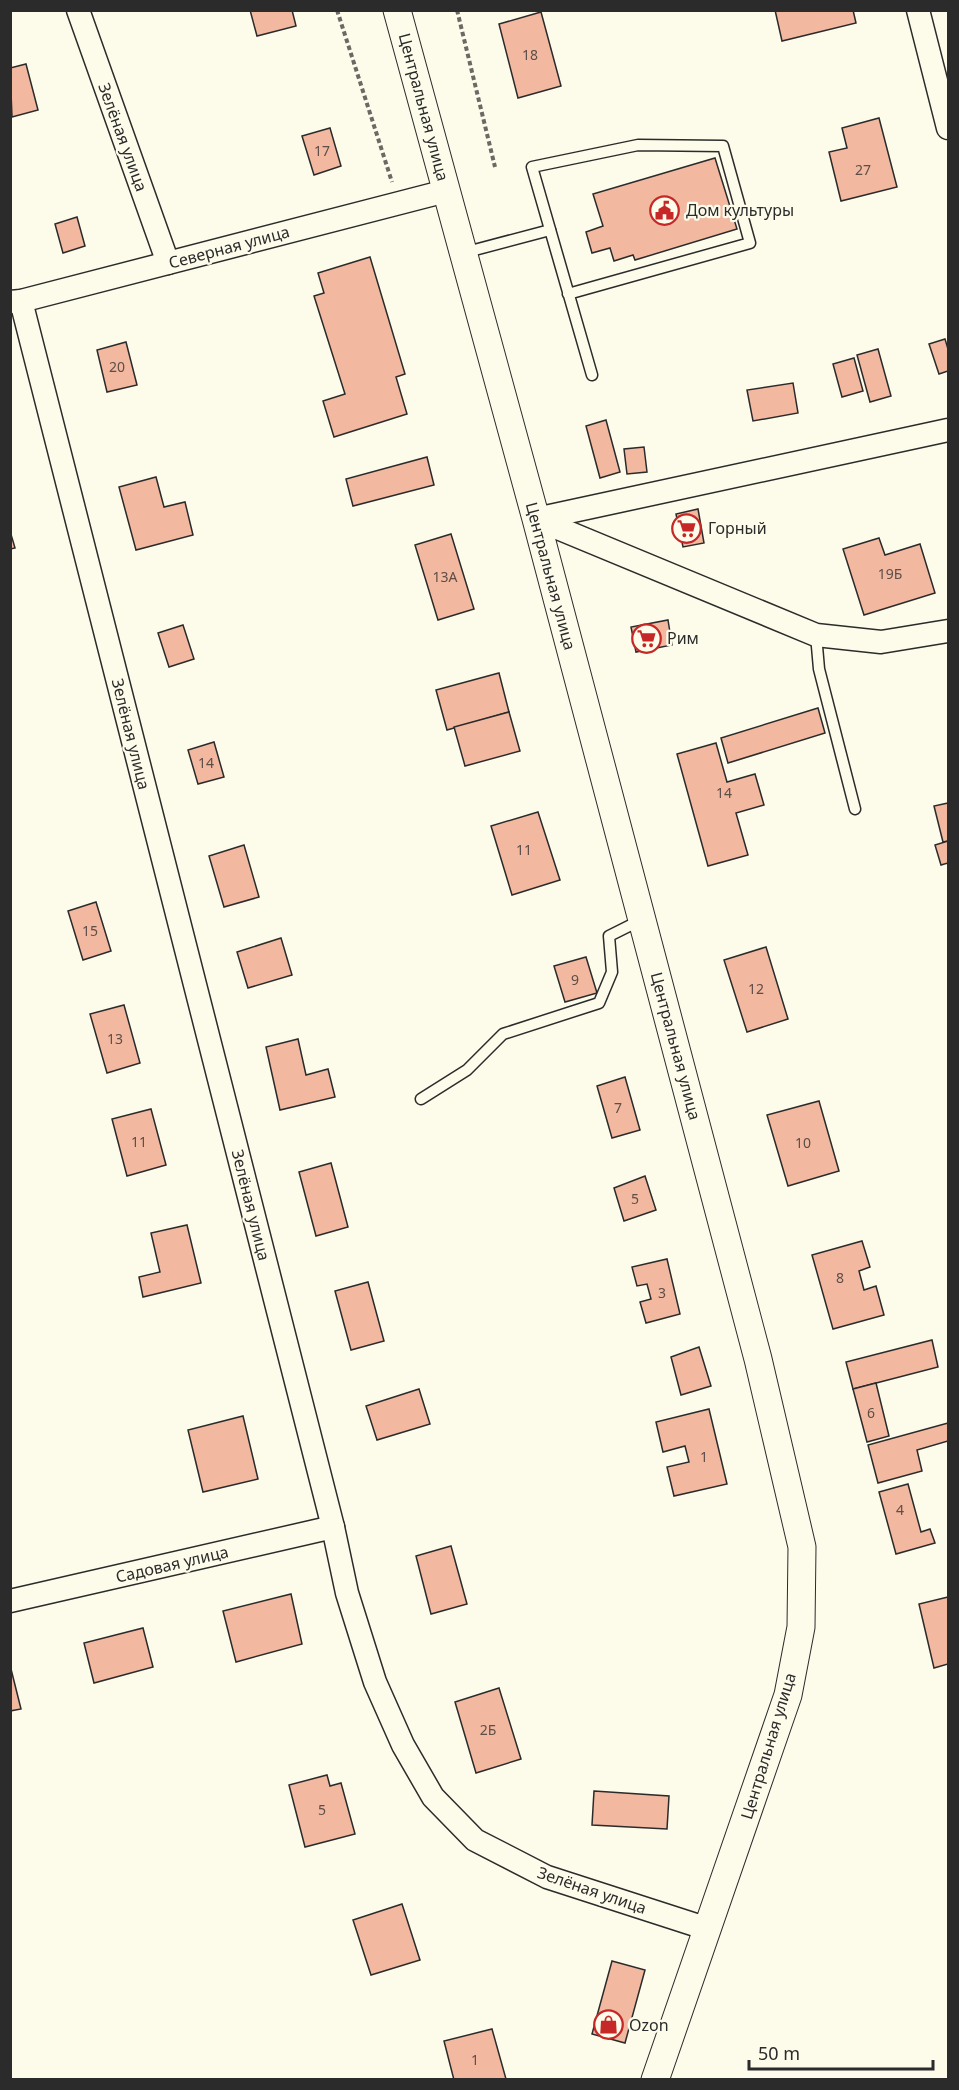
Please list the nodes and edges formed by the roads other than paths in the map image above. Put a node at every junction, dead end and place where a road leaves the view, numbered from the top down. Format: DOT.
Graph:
graph roads {
  1 [pos="78,10"];
  2 [pos="397,10"];
  3 [pos="918,10"];
  4 [pos="948,128"];
  5 [pos="446,190"];
  6 [pos="550,230"];
  7 [pos="463,253"];
  8 [pos="168,263"];
  9 [pos="568,294"];
  10 [pos="16,301"];
  11 [pos="592,375"];
  12 [pos="948,430"];
  13 [pos="536,519"];
  14 [pos="948,631"];
  15 [pos="816,635"];
  16 [pos="855,809"];
  17 [pos="635,923"];
  18 [pos="422,1099"];
  19 [pos="333,1527"];
  20 [pos="10,1601"];
  21 [pos="708,1929"];
  22 [pos="655,2079"];
  1 -- 8 [label="street, Зелёная улица"];
  2 -- 5 [label="street, Центральная улица"];
  3 -- 4 [label="street"];
  5 -- 7 [label="street, Центральная улица"];
  5 -- 8 [label="street, Северная улица"];
  6 -- 7 [label="lane"];
  6 -- 9 [label="lane"];
  6 -- 9 [label="lane"];
  7 -- 13 [label="street, Центральная улица"];
  8 -- 10 [label="street, Северная улица"];
  9 -- 11 [label="lane"];
  10 -- 19 [label="street, Зелёная улица"];
  12 -- 13 [label="street"];
  13 -- 15 [label="street"];
  13 -- 21 [label="street, Центральная улица"];
  14 -- 15 [label="street"];
  15 -- 16 [label="lane"];
  17 -- 18 [label="lane"];
  19 -- 20 [label="street, Садовая улица"];
  19 -- 21 [label="street, Зелёная улица"];
  21 -- 22 [label="street, Центральная улица"];
}
